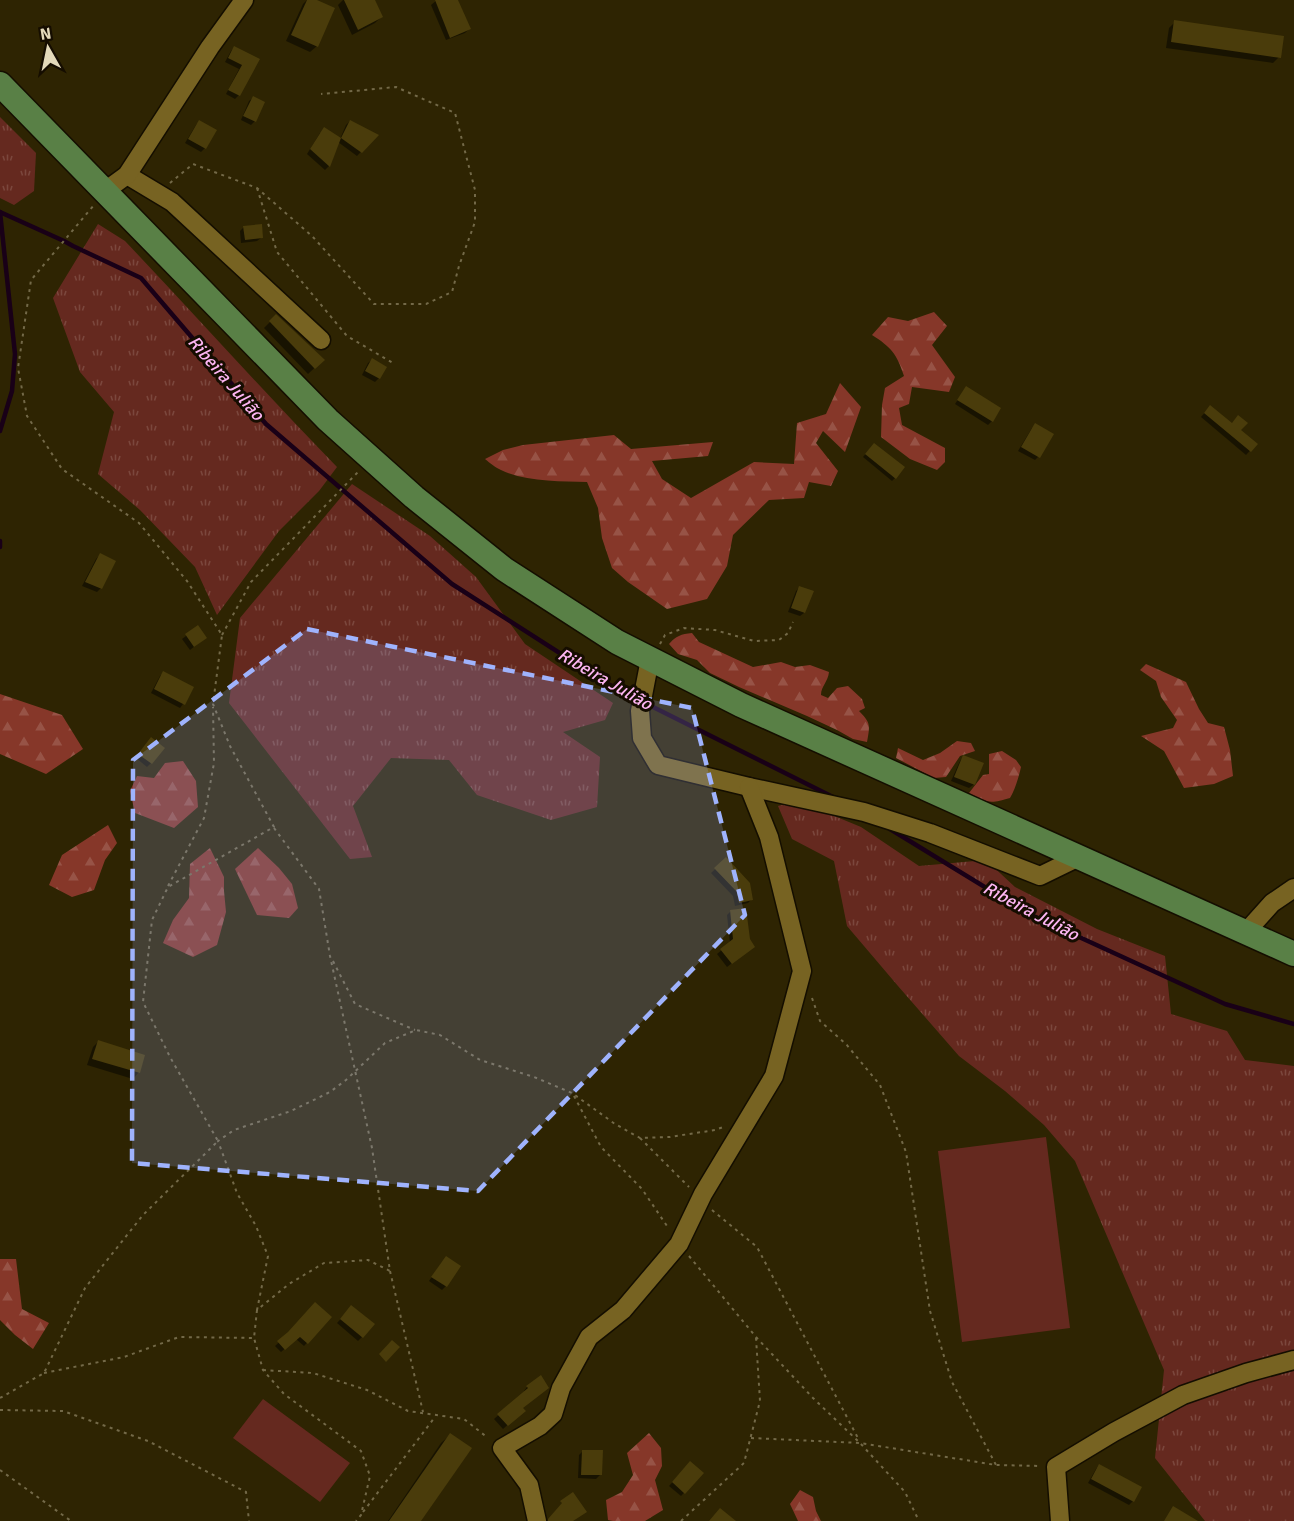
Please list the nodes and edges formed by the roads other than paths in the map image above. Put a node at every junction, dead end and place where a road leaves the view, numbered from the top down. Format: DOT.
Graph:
graph roads {
  1 [pos="244,0"];
  2 [pos="0,84"];
  3 [pos="127,175"];
  4 [pos="105,191"];
  5 [pos="321,340"];
  6 [pos="650,659"];
  7 [pos="749,787"];
  8 [pos="1079,857"];
  9 [pos="1294,888"];
  10 [pos="1246,932"];
  11 [pos="1294,954"];
  12 [pos="1294,1360"];
  13 [pos="537,1521"];
  14 [pos="1060,1521"];
  1 -- 3 [label="street"];
  2 -- 4 [label="main road"];
  3 -- 4 [label="street"];
  3 -- 5 [label="street"];
  4 -- 6 [label="main road"];
  6 -- 7 [label="street"];
  6 -- 8 [label="main road"];
  7 -- 8 [label="street"];
  7 -- 13 [label="street"];
  8 -- 10 [label="main road"];
  9 -- 10 [label="street"];
  10 -- 11 [label="main road"];
  12 -- 14 [label="street"];
}
